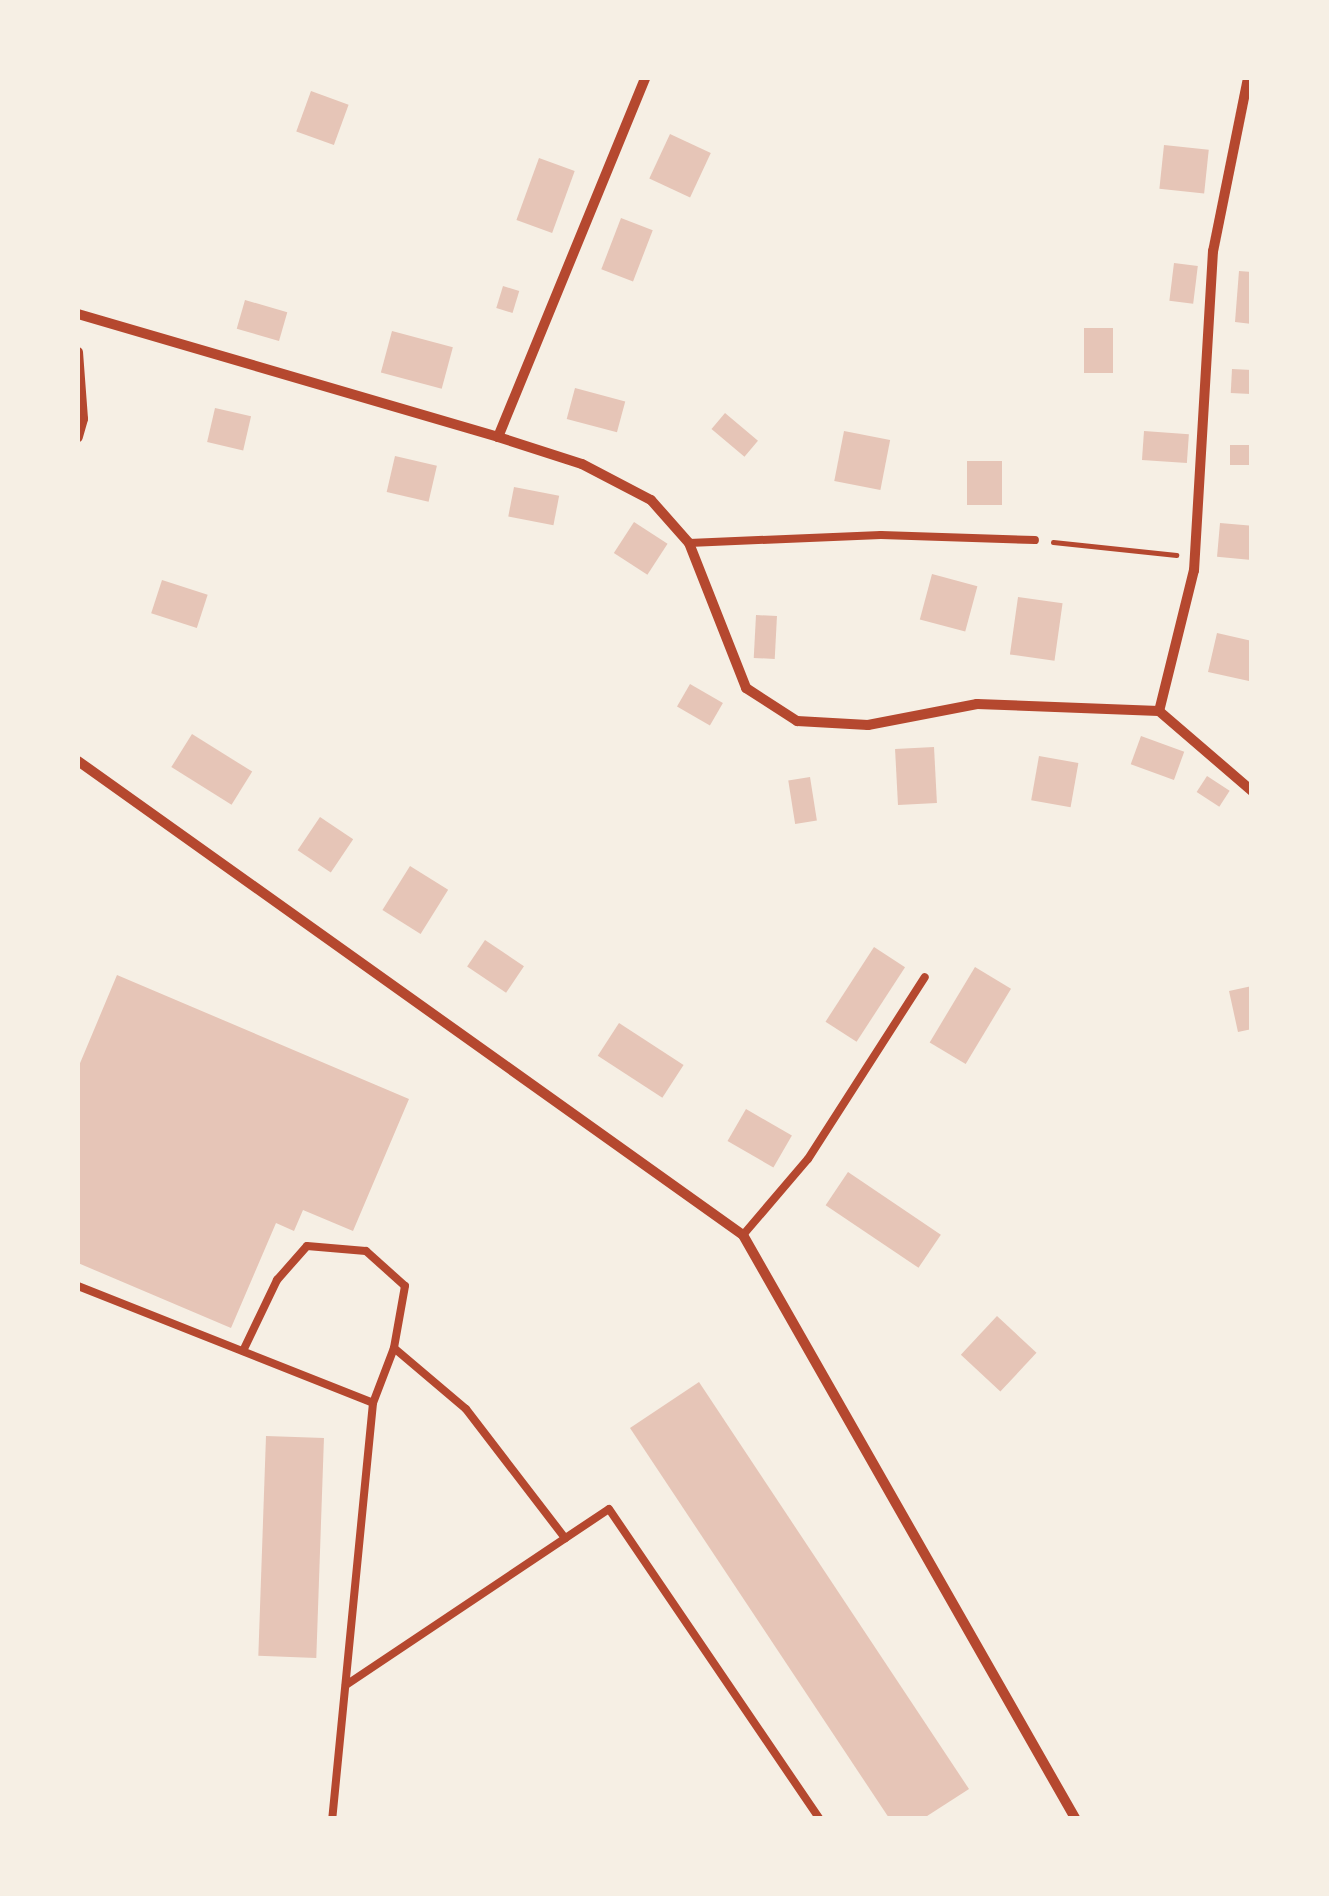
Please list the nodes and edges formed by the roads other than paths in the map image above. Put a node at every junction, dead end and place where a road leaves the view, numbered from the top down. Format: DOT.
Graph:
graph roads {
  1 [pos="646,78"];
  2 [pos="1248,78"];
  3 [pos="78,314"];
  4 [pos="78,352"];
  5 [pos="78,436"];
  6 [pos="498,436"];
  7 [pos="1035,540"];
  8 [pos="689,543"];
  9 [pos="1158,711"];
  10 [pos="78,761"];
  11 [pos="1252,791"];
  12 [pos="925,977"];
  13 [pos="743,1235"];
  14 [pos="78,1286"];
  15 [pos="394,1348"];
  16 [pos="243,1352"];
  17 [pos="373,1403"];
  18 [pos="565,1538"];
  19 [pos="345,1685"];
  20 [pos="332,1818"];
  21 [pos="819,1818"];
  22 [pos="1075,1818"];
  1 -- 6 [label="street"];
  2 -- 9 [label="street"];
  3 -- 6 [label="street"];
  4 -- 5 [label="street"];
  6 -- 8 [label="street"];
  7 -- 8 [label="lane"];
  8 -- 9 [label="street"];
  9 -- 11 [label="street"];
  10 -- 13 [label="street"];
  12 -- 13 [label="lane"];
  13 -- 22 [label="street"];
  14 -- 16 [label="lane"];
  15 -- 16 [label="lane"];
  15 -- 17 [label="lane"];
  15 -- 18 [label="lane"];
  16 -- 17 [label="lane"];
  17 -- 19 [label="lane"];
  18 -- 19 [label="lane"];
  18 -- 21 [label="lane"];
  19 -- 20 [label="lane"];
}
